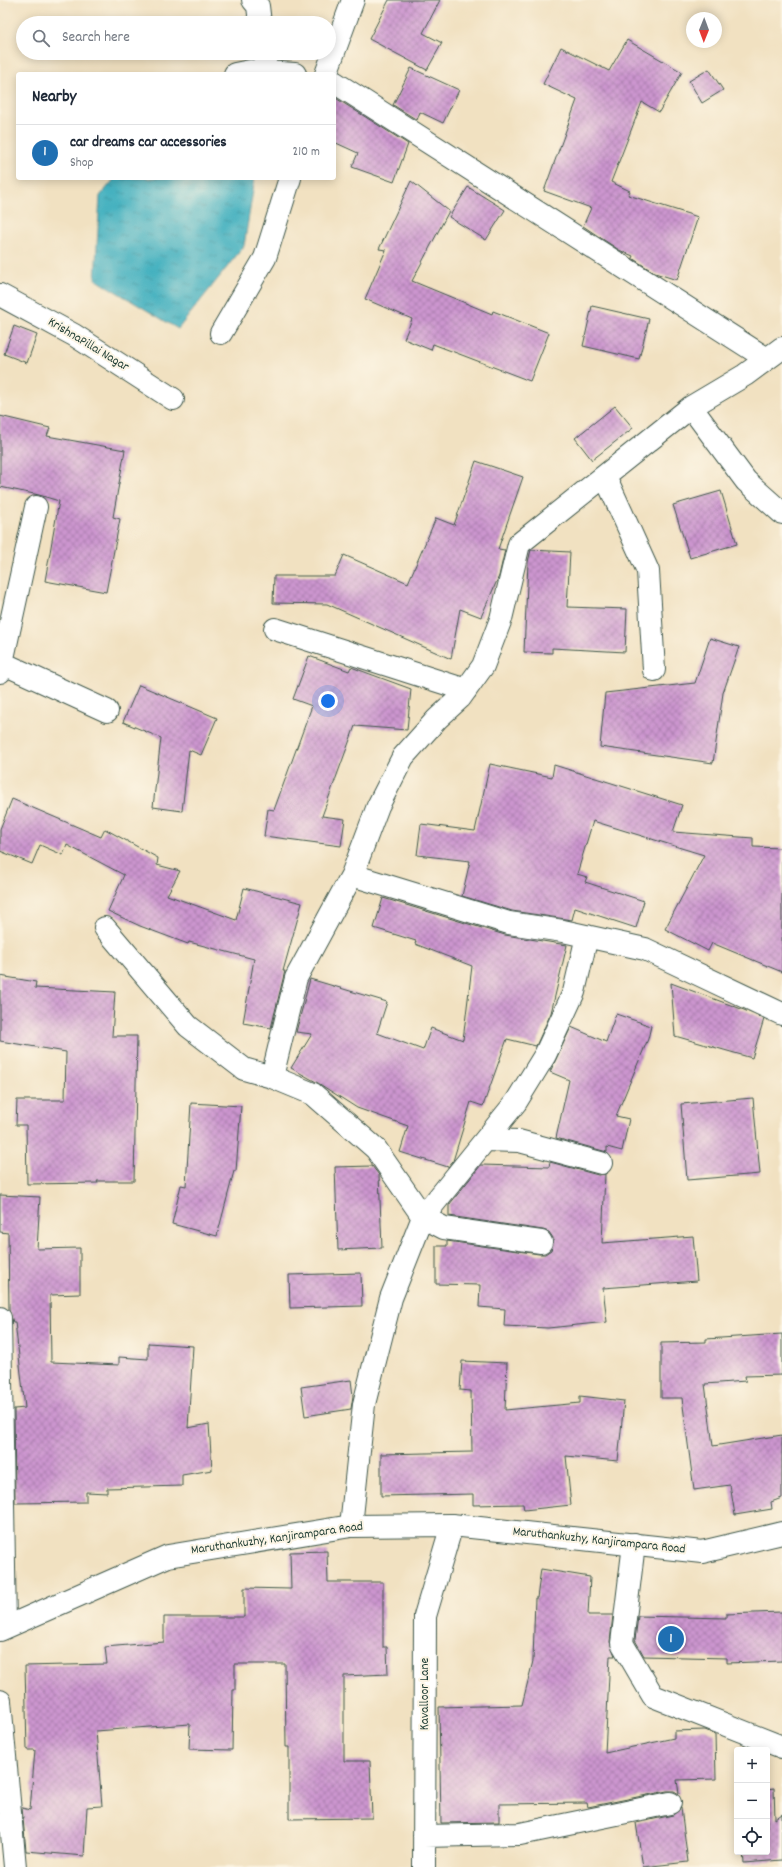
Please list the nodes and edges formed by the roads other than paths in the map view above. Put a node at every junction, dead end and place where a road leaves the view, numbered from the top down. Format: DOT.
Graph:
graph roads {
  1 [pos="253,0"];
  2 [pos="353,0"];
  3 [pos="259,16"];
  4 [pos="336,47"];
  5 [pos="331,60"];
  6 [pos="265,62"];
  7 [pos="245,72"];
  8 [pos="291,72"];
  9 [pos="327,72"];
  10 [pos="336,83"];
  11 [pos="289,180"];
  12 [pos="0,295"];
  13 [pos="222,333"];
  14 [pos="775,353"];
  15 [pos="173,399"];
  16 [pos="691,406"];
  17 [pos="605,476"];
  18 [pos="36,507"];
  19 [pos="782,513"];
  20 [pos="275,629"];
  21 [pos="1,666"];
  22 [pos="654,670"];
  23 [pos="466,690"];
  24 [pos="107,711"];
  25 [pos="352,875"];
  26 [pos="105,928"];
  27 [pos="587,936"];
  28 [pos="782,1014"];
  29 [pos="272,1078"];
  30 [pos="486,1140"];
  31 [pos="601,1163"];
  32 [pos="423,1217"];
  33 [pos="541,1242"];
  34 [pos="0,1318"];
  35 [pos="452,1525"];
  36 [pos="351,1526"];
  37 [pos="782,1533"];
  38 [pos="634,1544"];
  39 [pos="3,1628"];
  40 [pos="0,1701"];
  41 [pos="782,1747"];
  42 [pos="670,1803"];
  43 [pos="424,1836"];
  44 [pos="15,1867"];
  45 [pos="424,1867"];
  1 -- 3 [label="street"];
  2 -- 4 [label="street"];
  5 -- 9 [label="street"];
  6 -- 7 [label="street"];
  6 -- 8 [label="street"];
  10 -- 14 [label="street"];
  11 -- 13 [label="street"];
  12 -- 15 [label="street, KrishnaPillai Nagar"];
  14 -- 16 [label="street"];
  16 -- 17 [label="street"];
  16 -- 19 [label="street"];
  17 -- 22 [label="street"];
  17 -- 23 [label="street"];
  18 -- 21 [label="street"];
  20 -- 23 [label="street"];
  21 -- 24 [label="street"];
  23 -- 25 [label="street"];
  25 -- 27 [label="street"];
  25 -- 29 [label="street"];
  26 -- 29 [label="street"];
  27 -- 28 [label="street"];
  27 -- 30 [label="street"];
  29 -- 32 [label="street"];
  30 -- 31 [label="street"];
  30 -- 32 [label="street"];
  32 -- 33 [label="street"];
  32 -- 36 [label="street"];
  34 -- 39 [label="street"];
  35 -- 36 [label="street, Maruthankuzhy, Kanjirampara Road"];
  35 -- 38 [label="street, Maruthankuzhy, Kanjirampara Road"];
  35 -- 43 [label="street, Kavalloor Lane"];
  36 -- 39 [label="street, Maruthankuzhy, Kanjirampara Road"];
  37 -- 38 [label="street, Maruthankuzhy, Kanjirampara Road"];
  38 -- 41 [label="street"];
  40 -- 44 [label="street"];
  42 -- 43 [label="street"];
  43 -- 45 [label="street, Kavalloor Lane"];
}
